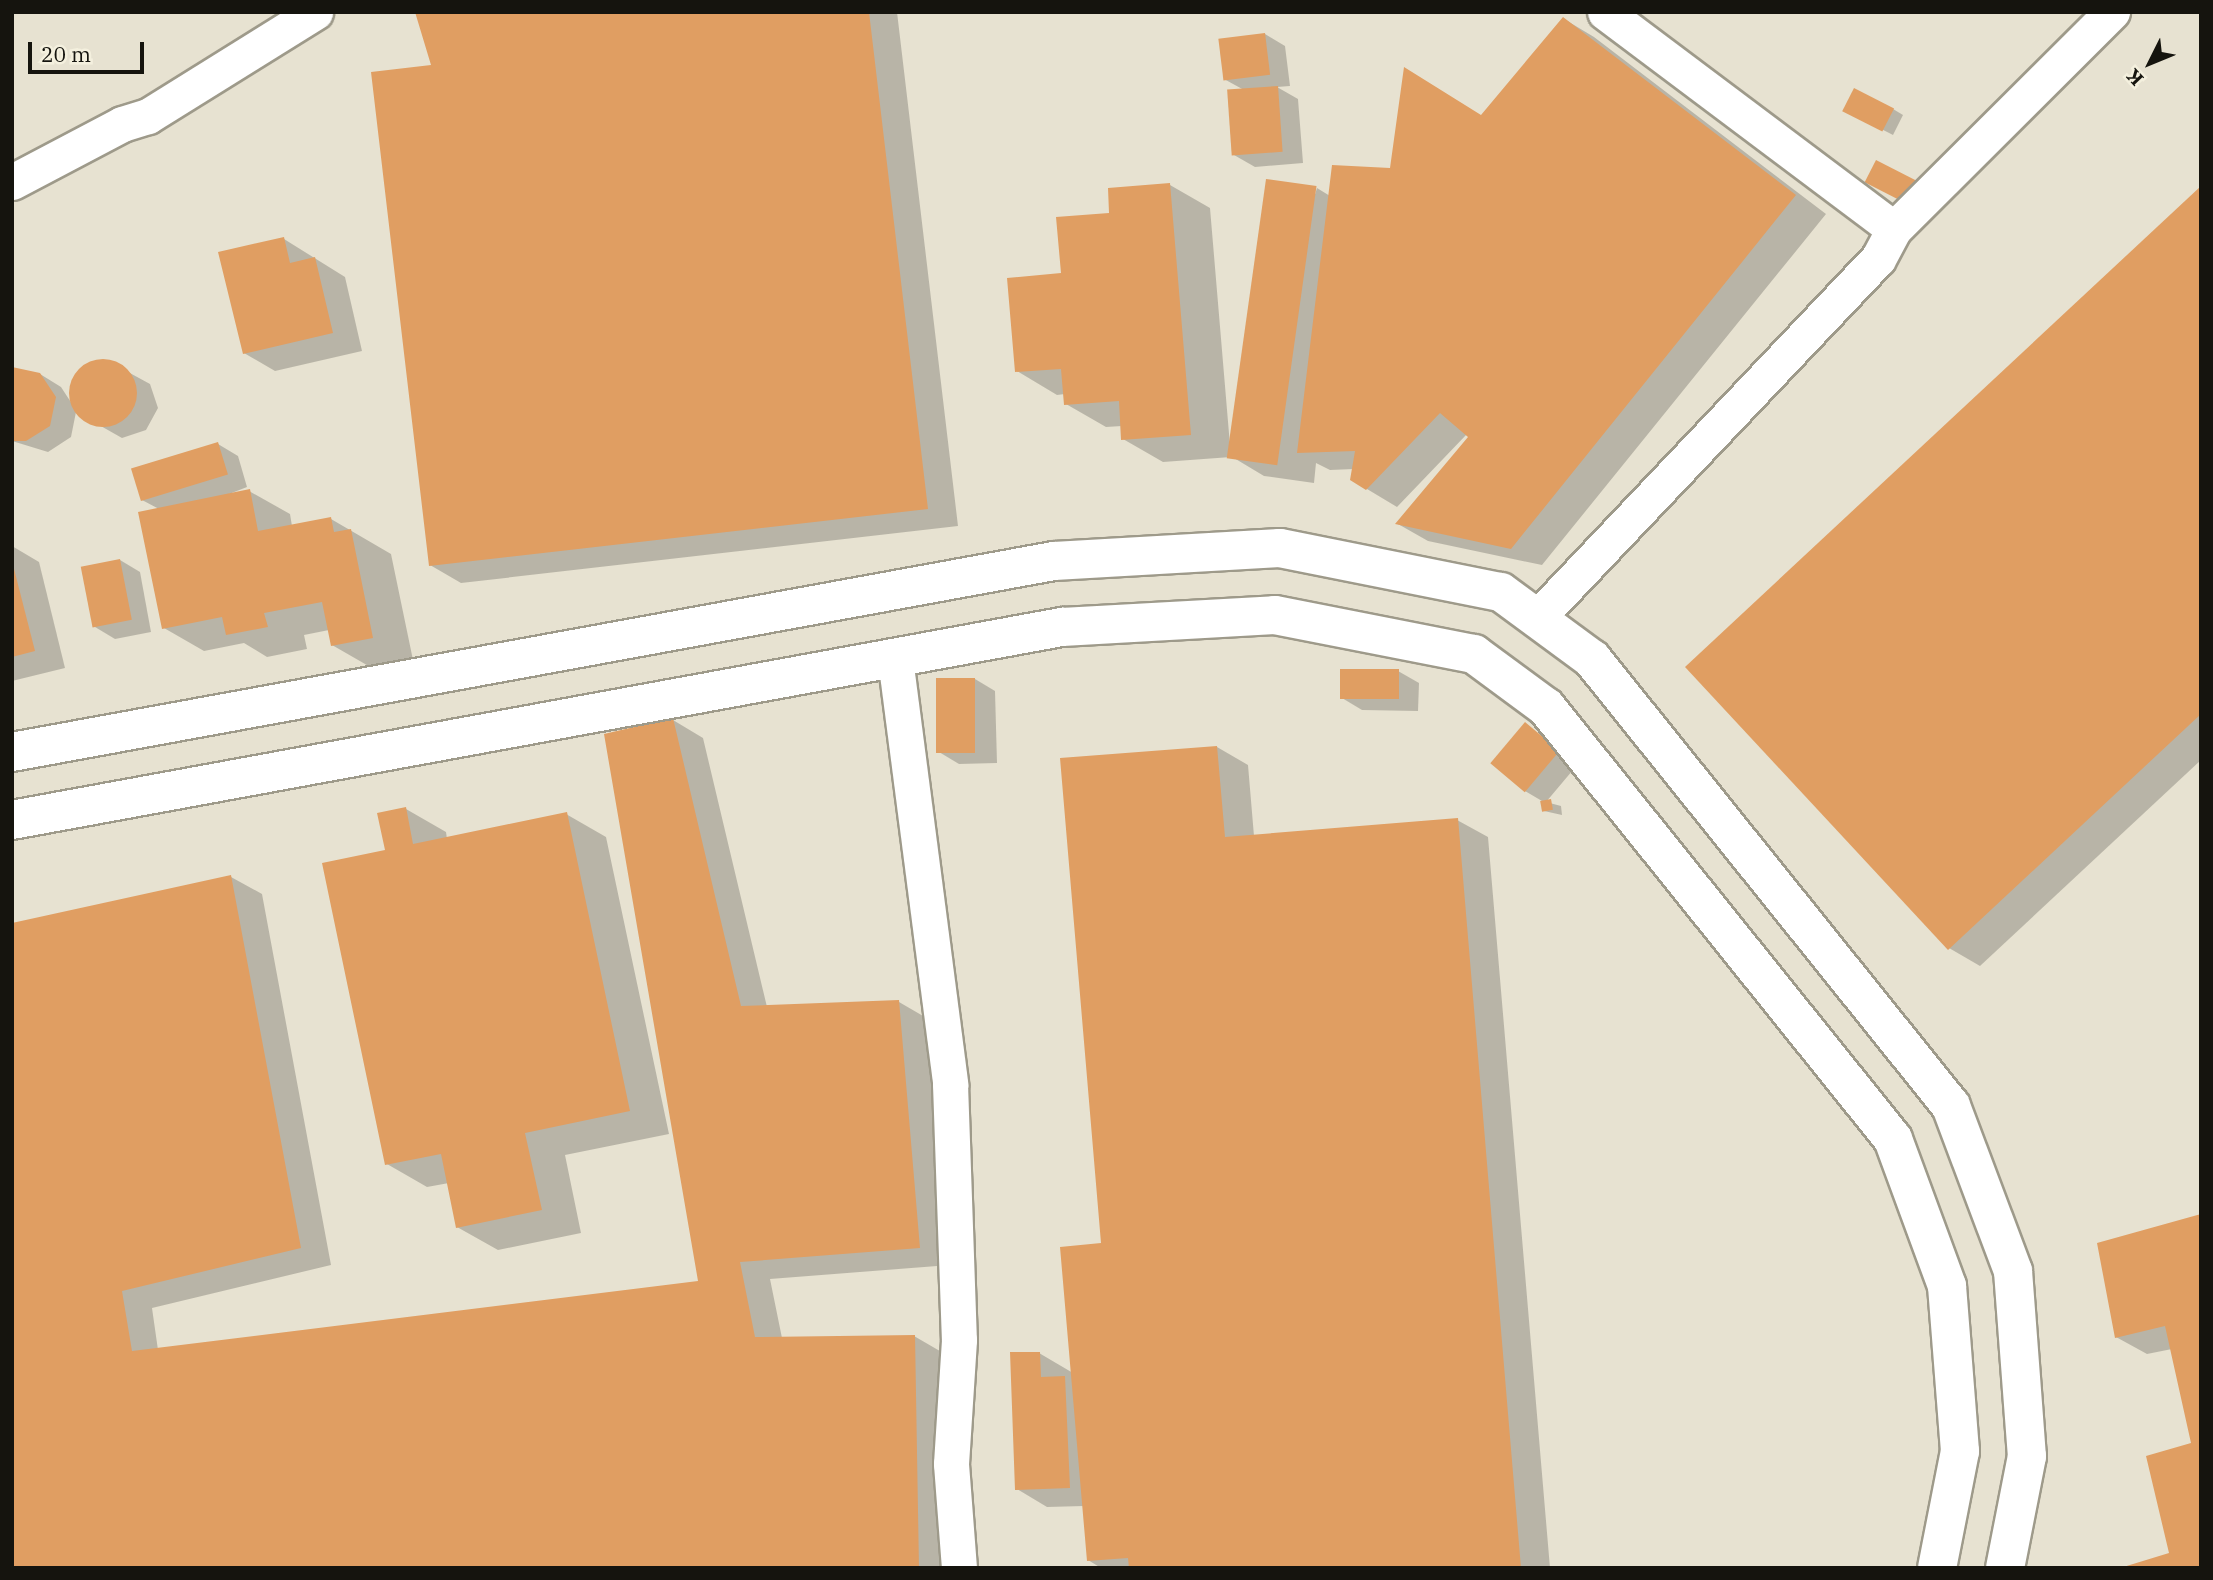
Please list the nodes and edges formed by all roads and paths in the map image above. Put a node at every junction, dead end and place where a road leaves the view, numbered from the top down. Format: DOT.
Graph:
graph roads {
  1 [pos="315,12"];
  2 [pos="1605,12"];
  3 [pos="2112,12"];
  4 [pos="12,182"];
  5 [pos="1894,229"];
  6 [pos="1537,618"];
  7 [pos="895,658"];
  8 [pos="12,752"];
  9 [pos="12,820"];
  10 [pos="959,1568"];
  11 [pos="1937,1568"];
  12 [pos="2005,1568"];
  1 -- 4 [label="street"];
  2 -- 5 [label="street"];
  3 -- 5 [label="street"];
  5 -- 6 [label="street"];
  6 -- 8 [label="street"];
  6 -- 12 [label="street"];
  7 -- 9 [label="street"];
  7 -- 10 [label="street"];
  7 -- 11 [label="street"];
}
